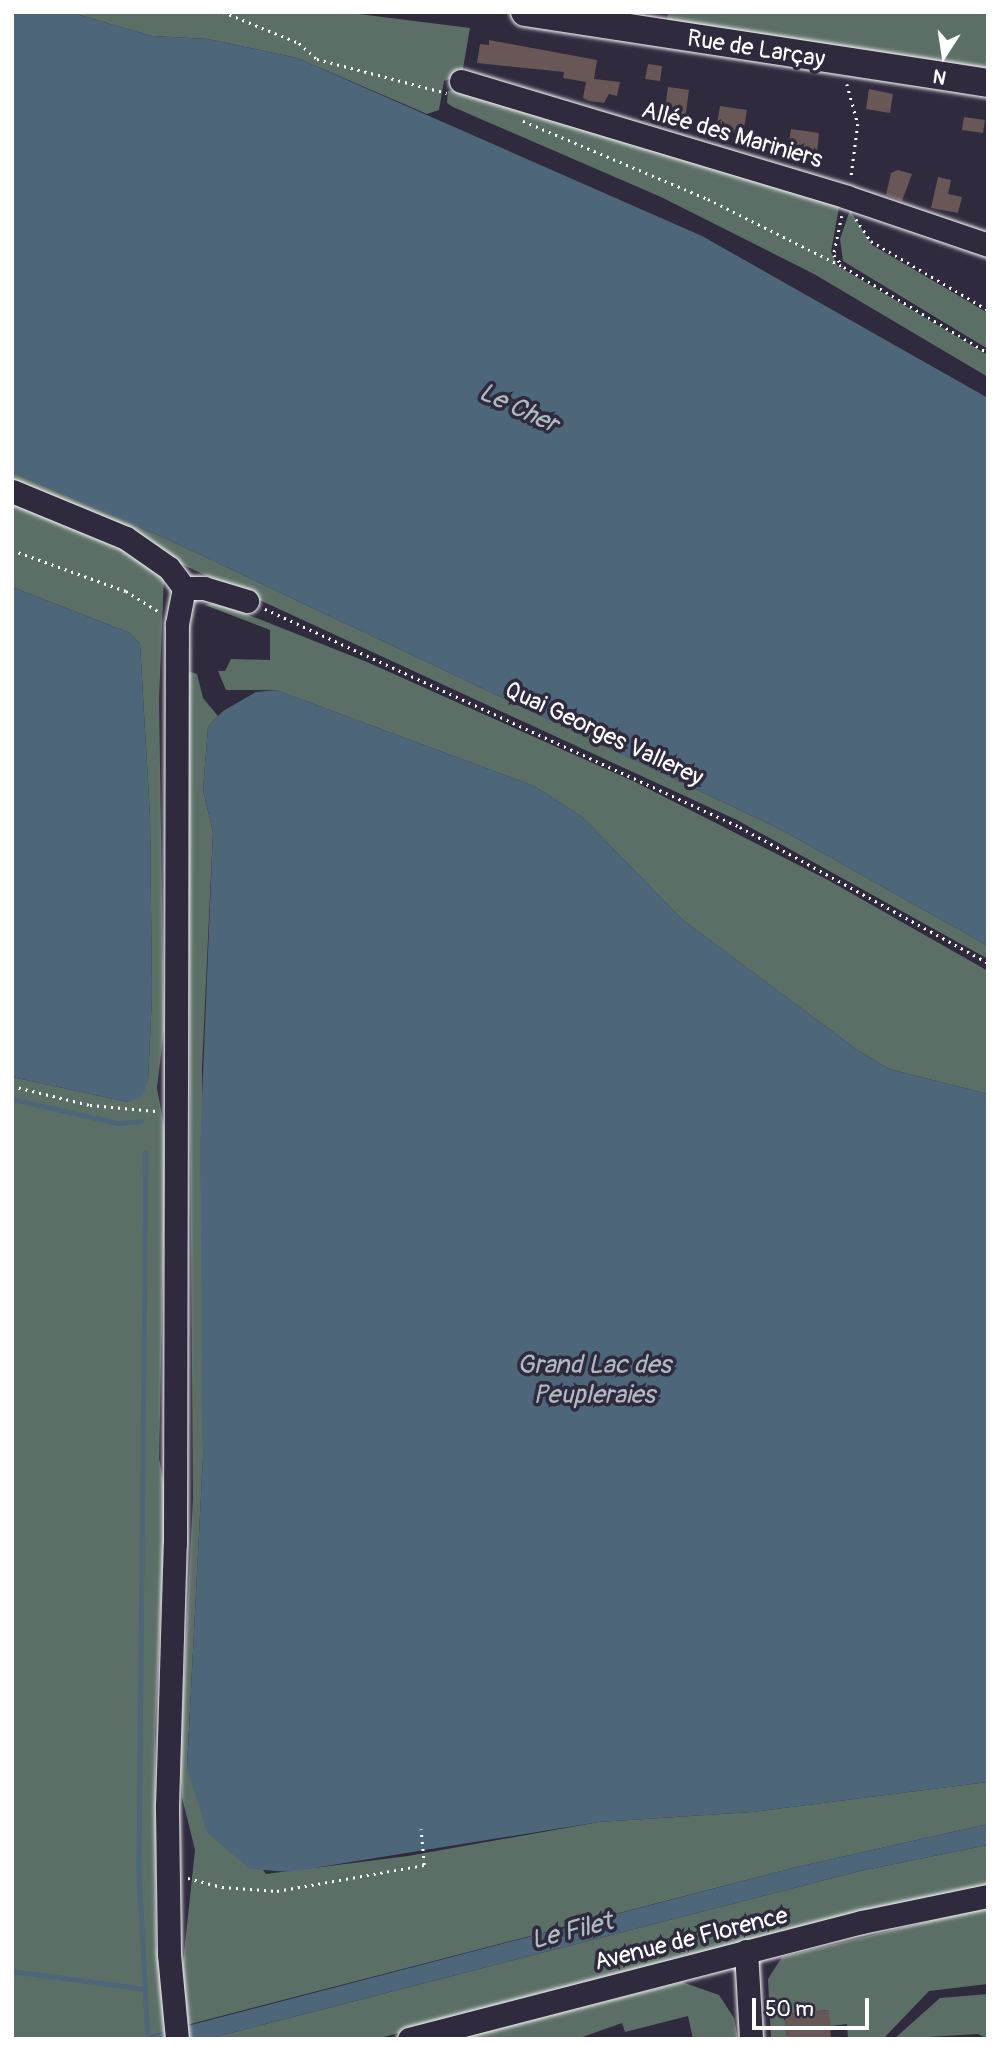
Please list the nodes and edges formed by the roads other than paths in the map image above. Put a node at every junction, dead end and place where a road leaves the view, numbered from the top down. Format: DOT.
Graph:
graph roads {
  1 [pos="525,12"];
  2 [pos="988,83"];
  3 [pos="460,89"];
  4 [pos="988,245"];
  5 [pos="12,491"];
  6 [pos="184,588"];
  7 [pos="247,601"];
  8 [pos="988,1896"];
  9 [pos="746,1951"];
  10 [pos="176,2034"];
  11 [pos="409,2039"];
  12 [pos="751,2039"];
  1 -- 2 [label="main road, Rue de Larçay"];
  3 -- 4 [label="street, Allée des Mariniers"];
  5 -- 6 [label="street"];
  6 -- 7 [label="street"];
  6 -- 10 [label="street"];
  8 -- 9 [label="street, Avenue de Florence"];
  9 -- 11 [label="street, Avenue de Florence"];
  9 -- 12 [label="street"];
}
